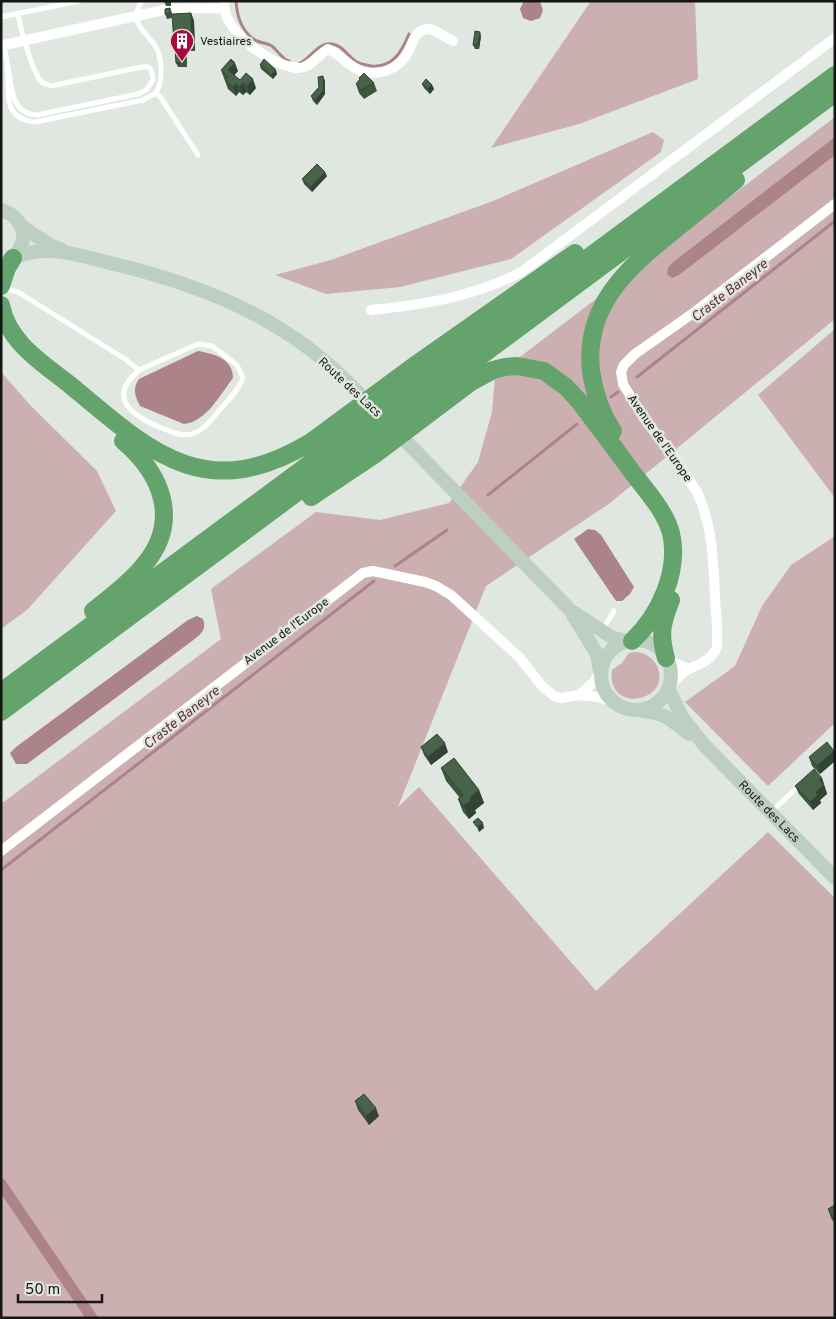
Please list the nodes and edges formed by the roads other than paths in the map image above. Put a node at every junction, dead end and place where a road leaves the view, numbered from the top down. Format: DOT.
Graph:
graph roads {
  1 [pos="79,1"];
  2 [pos="142,1"];
  3 [pos="225,5"];
  4 [pos="18,14"];
  5 [pos="1,17"];
  6 [pos="136,17"];
  7 [pos="835,38"];
  8 [pos="24,40"];
  9 [pos="453,42"];
  10 [pos="2,46"];
  11 [pos="8,66"];
  12 [pos="835,75"];
  13 [pos="156,93"];
  14 [pos="835,93"];
  15 [pos="835,105"];
  16 [pos="744,141"];
  17 [pos="198,155"];
  18 [pos="835,204"];
  19 [pos="1,210"];
  20 [pos="21,226"];
  21 [pos="72,254"];
  22 [pos="7,261"];
  23 [pos="1,287"];
  24 [pos="1,305"];
  25 [pos="371,310"];
  26 [pos="1,333"];
  27 [pos="139,370"];
  28 [pos="231,543"];
  29 [pos="570,610"];
  30 [pos="614,611"];
  31 [pos="602,632"];
  32 [pos="630,641"];
  33 [pos="667,659"];
  34 [pos="689,669"];
  35 [pos="600,671"];
  36 [pos="1,685"];
  37 [pos="669,686"];
  38 [pos="1,692"];
  39 [pos="579,695"];
  40 [pos="611,701"];
  41 [pos="639,710"];
  42 [pos="1,712"];
  43 [pos="705,746"];
  44 [pos="804,782"];
  45 [pos="770,812"];
  46 [pos="1,851"];
  47 [pos="835,878"];
  1 -- 4 [label="lane"];
  2 -- 6 [label="lane"];
  3 -- 6 [label="street"];
  3 -- 9 [label="street"];
  4 -- 5 [label="lane"];
  4 -- 8 [label="lane"];
  6 -- 8 [label="street"];
  6 -- 13 [label="lane"];
  7 -- 25 [label="street"];
  8 -- 10 [label="street"];
  8 -- 11 [label="lane"];
  10 -- 11 [label="lane"];
  11 -- 13 [label="lane"];
  12 -- 16 [label="highway"];
  13 -- 17 [label="lane"];
  14 -- 28 [label="highway"];
  15 -- 33 [label="highway"];
  16 -- 24 [label="highway"];
  16 -- 38 [label="highway"];
  18 -- 34 [label="street, Avenue de l'Europe"];
  19 -- 20 [label="main road, Route des Lacs"];
  20 -- 21 [label="main road, Route des Lacs"];
  20 -- 22 [label="main road"];
  21 -- 22 [label="main road, Route des Lacs"];
  21 -- 29 [label="main road, Route des Lacs"];
  22 -- 23 [label="highway"];
  23 -- 27 [label="lane"];
  26 -- 36 [label="highway"];
  27 -- 27 [label="lane"];
  28 -- 32 [label="highway"];
  28 -- 42 [label="highway"];
  29 -- 31 [label="main road, Route des Lacs"];
  29 -- 35 [label="main road, Route des Lacs"];
  30 -- 31 [label="lane"];
  31 -- 32 [label="main road, Route des Lacs"];
  32 -- 33 [label="main road"];
  32 -- 35 [label="main road"];
  33 -- 34 [label="street"];
  33 -- 37 [label="main road"];
  34 -- 37 [label="street, Avenue de l'Europe"];
  35 -- 39 [label="street"];
  35 -- 40 [label="main road"];
  37 -- 41 [label="main road"];
  37 -- 43 [label="main road, Route des Lacs"];
  39 -- 40 [label="street, Avenue de l'Europe"];
  39 -- 46 [label="street, Avenue de l'Europe"];
  40 -- 41 [label="main road"];
  41 -- 43 [label="main road, Route des Lacs"];
  43 -- 45 [label="main road, Route des Lacs"];
  44 -- 45 [label="lane"];
  45 -- 47 [label="main road, Route des Lacs"];
}
